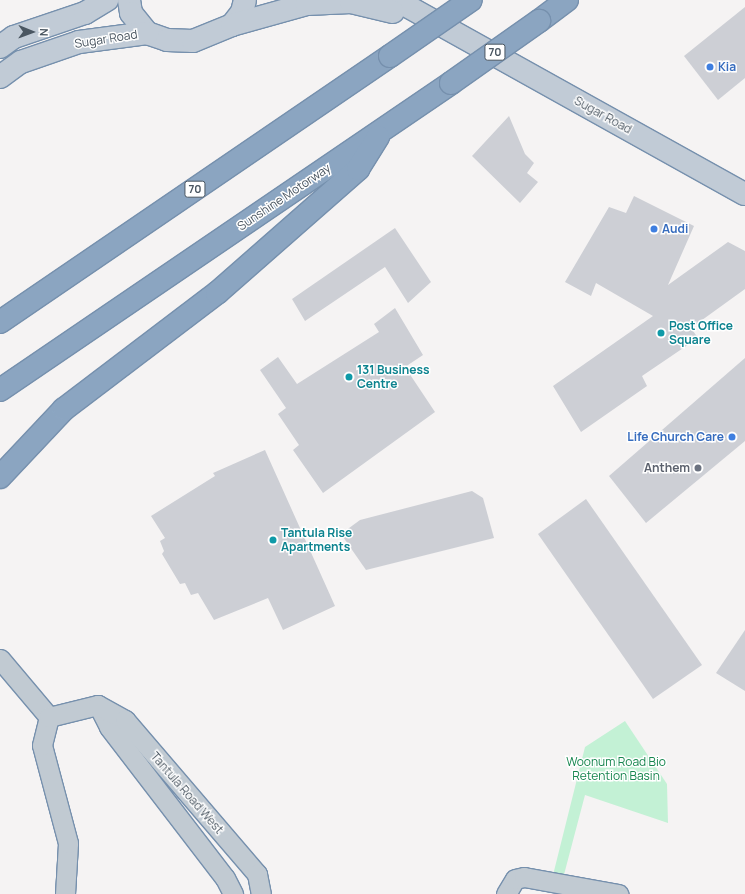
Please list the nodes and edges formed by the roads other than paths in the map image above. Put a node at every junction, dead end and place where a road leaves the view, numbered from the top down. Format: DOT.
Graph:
graph roads {
  1 [pos="107,0"];
  2 [pos="129,0"];
  3 [pos="245,0"];
  4 [pos="471,0"];
  5 [pos="567,0"];
  6 [pos="394,6"];
  7 [pos="232,25"];
  8 [pos="147,33"];
  9 [pos="0,47"];
  10 [pos="0,77"];
  11 [pos="382,131"];
  12 [pos="745,194"];
  13 [pos="0,322"];
  14 [pos="0,390"];
  15 [pos="0,477"];
  16 [pos="0,659"];
  17 [pos="98,705"];
  18 [pos="49,716"];
  19 [pos="65,894"];
  20 [pos="233,894"];
  21 [pos="261,894"];
  22 [pos="506,894"];
  23 [pos="618,894"];
  1 -- 9 [label="main road"];
  2 -- 8 [label="main road"];
  3 -- 7 [label="main road"];
  4 -- 13 [label="highway, 70, bridge"];
  5 -- 11 [label="highway, Sunshine Motorway / 70, bridge"];
  6 -- 7 [label="main road"];
  6 -- 12 [label="main road, Sugar Road"];
  7 -- 8 [label="main road"];
  8 -- 10 [label="main road, Sugar Road"];
  11 -- 14 [label="highway, Sunshine Motorway / 70"];
  11 -- 15 [label="highway"];
  16 -- 18 [label="street"];
  17 -- 18 [label="street"];
  17 -- 20 [label="street, Tantula Road West"];
  17 -- 21 [label="street, Tantula Road West"];
  18 -- 19 [label="street"];
  22 -- 23 [label="street"];
}
